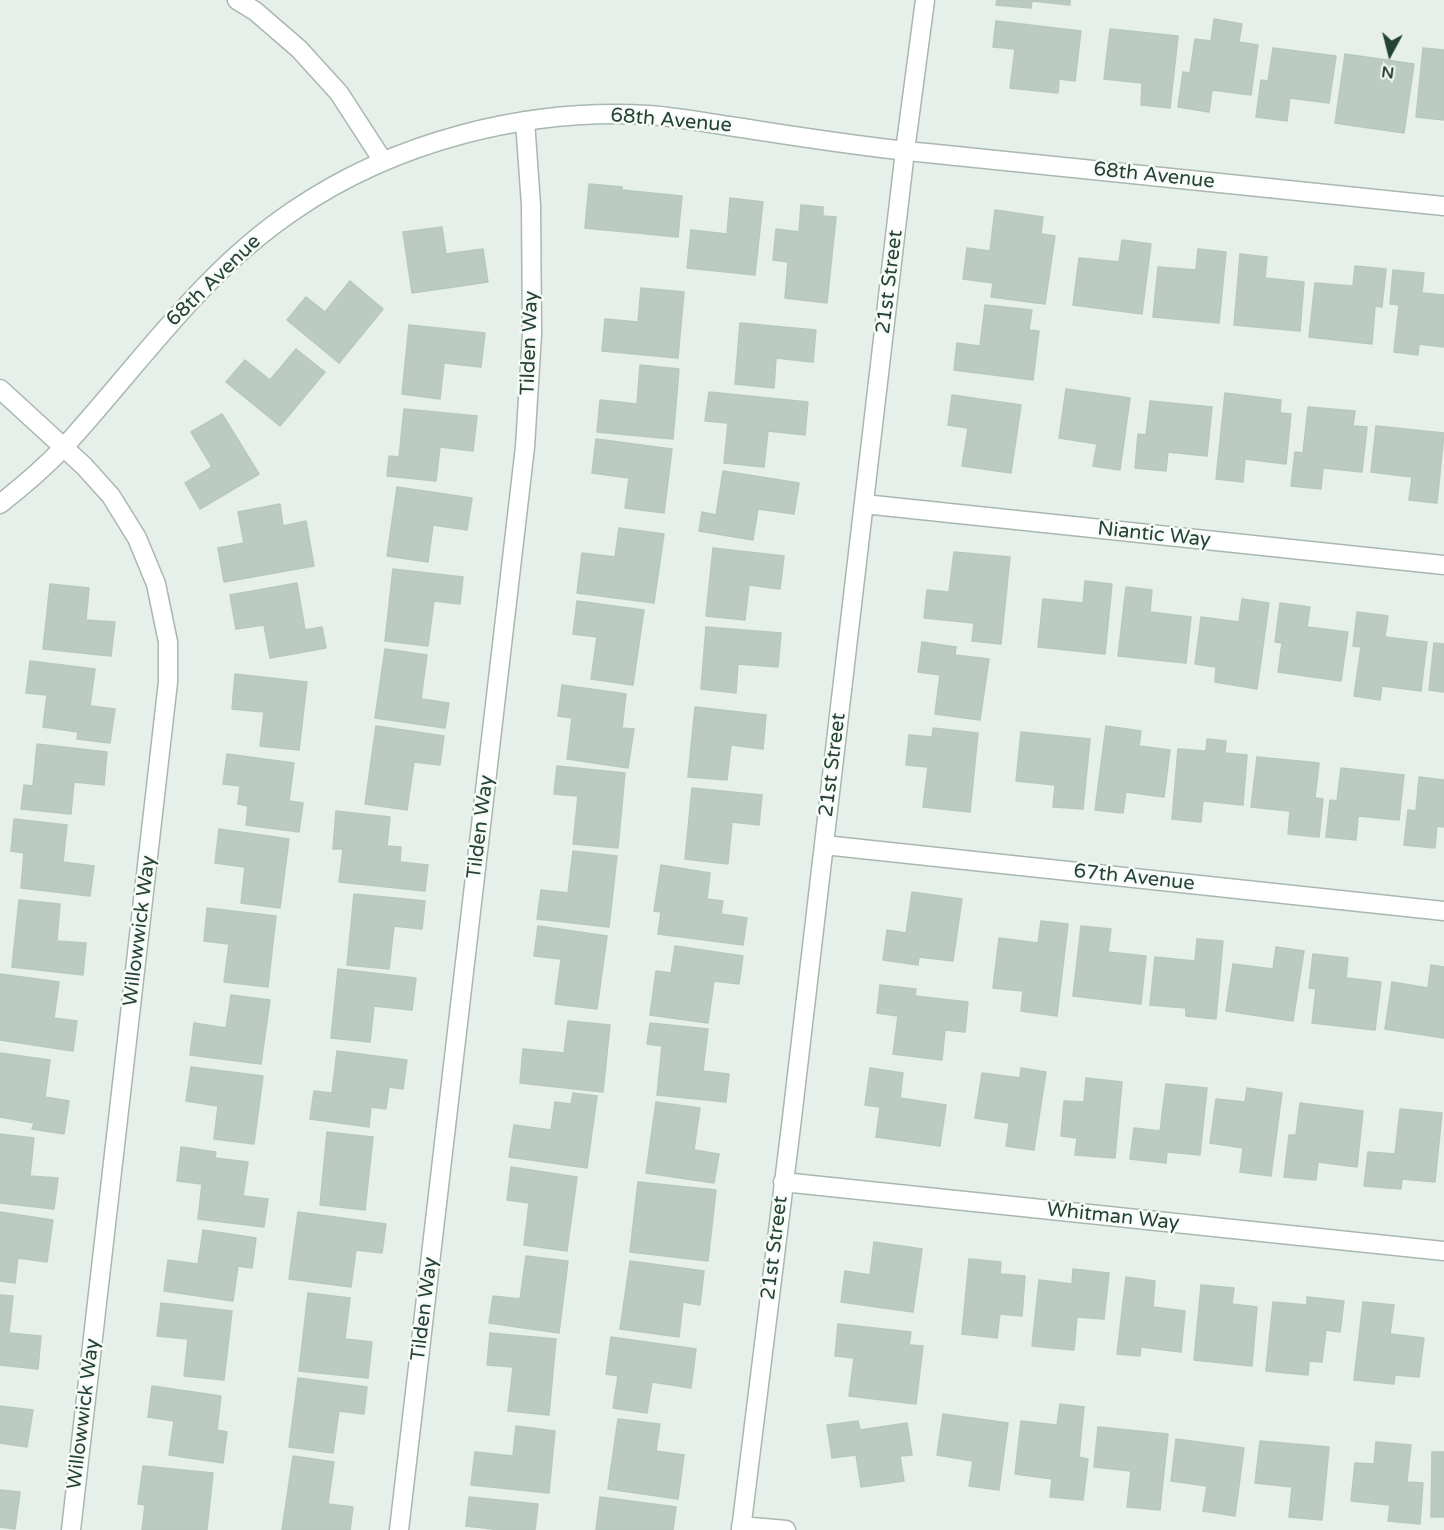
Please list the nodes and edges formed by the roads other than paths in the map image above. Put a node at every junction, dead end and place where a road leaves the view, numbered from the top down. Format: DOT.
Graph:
graph roads {
  1 [pos="237,0"];
  2 [pos="925,0"];
  3 [pos="525,121"];
  4 [pos="905,151"];
  5 [pos="383,160"];
  6 [pos="1444,206"];
  7 [pos="0,389"];
  8 [pos="64,447"];
  9 [pos="0,504"];
  10 [pos="864,504"];
  11 [pos="1444,565"];
  12 [pos="824,845"];
  13 [pos="1444,911"];
  14 [pos="783,1182"];
  15 [pos="1444,1251"];
  16 [pos="741,1528"];
  17 [pos="71,1530"];
  18 [pos="399,1530"];
  19 [pos="786,1530"];
  1 -- 5 [label="street"];
  2 -- 4 [label="street, 21st Street"];
  3 -- 4 [label="street, 68th Avenue"];
  3 -- 5 [label="street, 68th Avenue"];
  3 -- 18 [label="street, Tilden Way"];
  4 -- 6 [label="street, 68th Avenue"];
  4 -- 10 [label="street, 21st Street"];
  5 -- 8 [label="street, 68th Avenue"];
  7 -- 8 [label="street, Willowwick Way"];
  8 -- 9 [label="street, 68th Avenue"];
  8 -- 17 [label="street, Willowwick Way"];
  10 -- 11 [label="street, Niantic Way"];
  10 -- 12 [label="street, 21st Street"];
  12 -- 13 [label="street, 67th Avenue"];
  12 -- 14 [label="street, 21st Street"];
  14 -- 15 [label="street, Whitman Way"];
  14 -- 16 [label="street, 21st Street"];
  16 -- 19 [label="street"];
}
